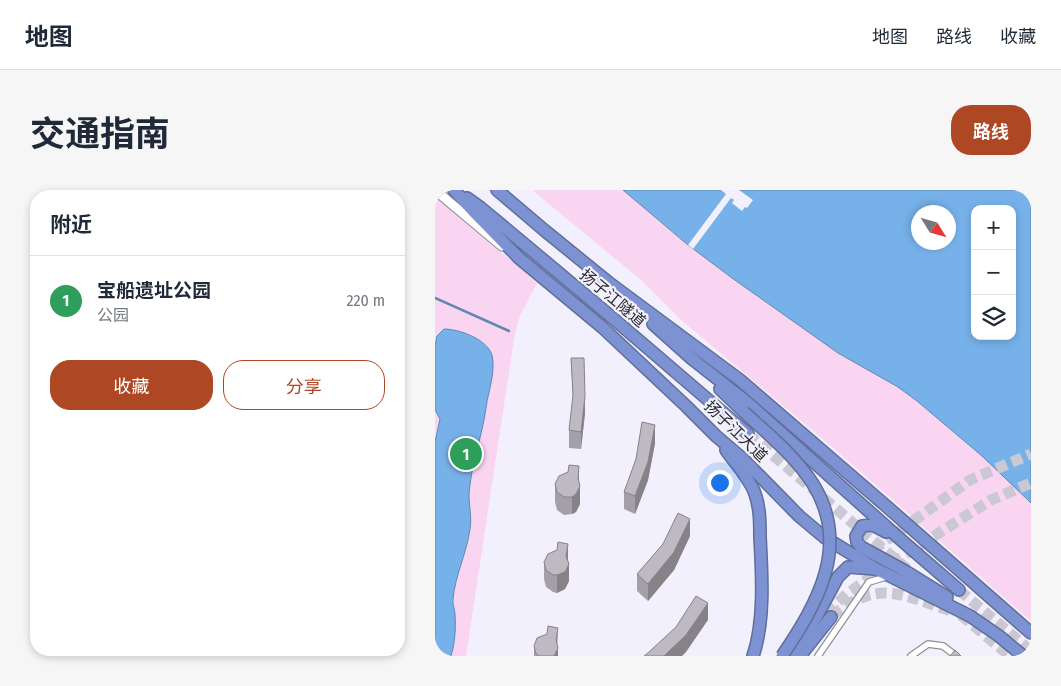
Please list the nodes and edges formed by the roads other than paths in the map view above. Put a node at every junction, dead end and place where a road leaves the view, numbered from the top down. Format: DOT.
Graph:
graph roads {
  1 [pos="435,190"];
  2 [pos="455,190"];
  3 [pos="497,190"];
  4 [pos="519,258"];
  5 [pos="608,282"];
  6 [pos="691,358"];
  7 [pos="748,434"];
  8 [pos="716,436"];
  9 [pos="901,540"];
  10 [pos="876,569"];
  11 [pos="890,576"];
  12 [pos="959,590"];
  13 [pos="970,616"];
  14 [pos="831,618"];
  15 [pos="1031,633"];
  16 [pos="753,656"];
  17 [pos="782,656"];
  18 [pos="791,656"];
  19 [pos="800,656"];
  20 [pos="819,656"];
  21 [pos="911,656"];
  22 [pos="956,656"];
  23 [pos="1023,656"];
  1 -- 4 [label="main road"];
  2 -- 4 [label="highway, 扬子江大道"];
  2 -- 7 [label="highway, 扬子江隧道"];
  3 -- 5 [label="highway"];
  4 -- 8 [label="highway, 扬子江大道"];
  5 -- 6 [label="highway"];
  5 -- 15 [label="highway"];
  6 -- 9 [label="highway"];
  6 -- 17 [label="highway, bridge"];
  8 -- 10 [label="highway, 扬子江大道"];
  8 -- 16 [label="highway"];
  9 -- 12 [label="highway"];
  9 -- 13 [label="highway"];
  10 -- 11 [label="highway, 扬子江大道"];
  10 -- 18 [label="highway"];
  11 -- 13 [label="highway, 扬子江大道"];
  11 -- 20 [label="street"];
  13 -- 23 [label="highway, 扬子江大道"];
  14 -- 19 [label="highway"];
  21 -- 22 [label="street"];
}
